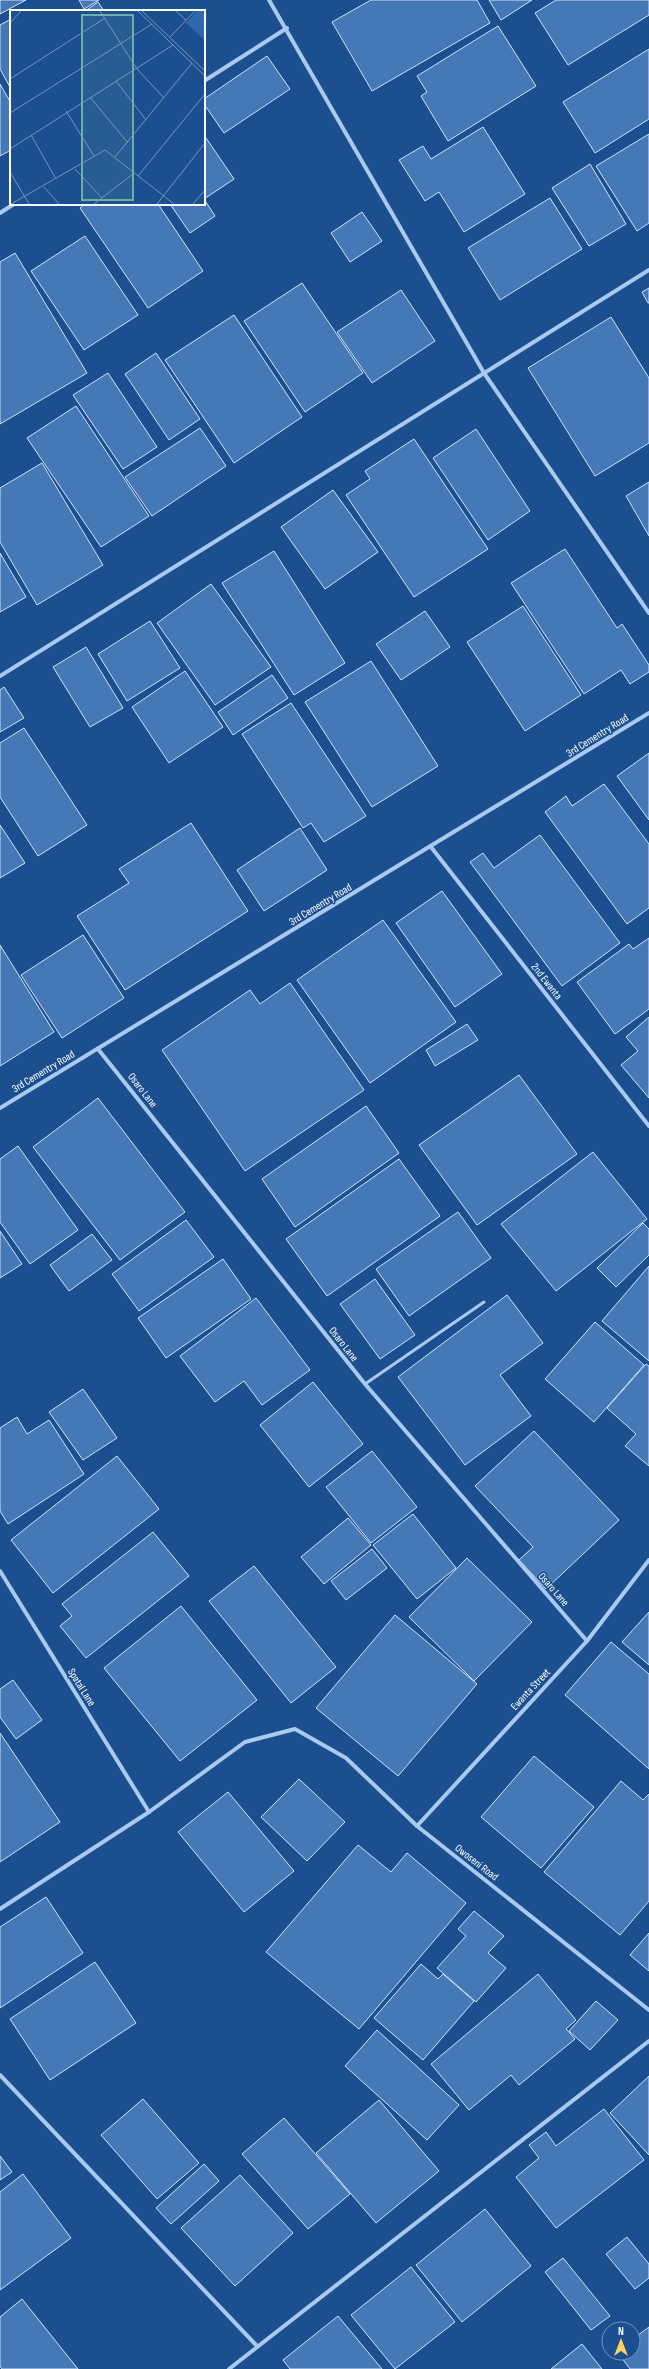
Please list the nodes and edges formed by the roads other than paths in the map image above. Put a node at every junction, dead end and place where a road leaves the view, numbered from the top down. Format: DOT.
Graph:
graph roads {
  1 [pos="269,0"];
  2 [pos="287,28"];
  3 [pos="205,80"];
  4 [pos="12,205"];
  5 [pos="0,213"];
  6 [pos="649,270"];
  7 [pos="484,373"];
  8 [pos="649,613"];
  9 [pos="0,676"];
  10 [pos="649,713"];
  11 [pos="431,847"];
  12 [pos="98,1049"];
  13 [pos="0,1108"];
  14 [pos="649,1126"];
  15 [pos="484,1302"];
  16 [pos="364,1384"];
  17 [pos="649,1560"];
  18 [pos="0,1571"];
  19 [pos="587,1641"];
  20 [pos="149,1812"];
  21 [pos="417,1826"];
  22 [pos="0,1909"];
  23 [pos="649,2010"];
  24 [pos="649,2041"];
  25 [pos="0,2075"];
  26 [pos="258,2346"];
  27 [pos="229,2369"];
  1 -- 2 [label="street"];
  2 -- 3 [label="street"];
  2 -- 7 [label="street"];
  4 -- 5 [label="street"];
  6 -- 7 [label="street"];
  7 -- 8 [label="street"];
  7 -- 9 [label="street"];
  10 -- 11 [label="street, 3rd Cementry Road"];
  11 -- 12 [label="street, 3rd Cementry Road"];
  11 -- 14 [label="street, 2nd Ewanta"];
  12 -- 13 [label="street, 3rd Cementry Road"];
  12 -- 16 [label="street, Osaro Lane"];
  15 -- 16 [label="lane"];
  16 -- 19 [label="street, Osaro Lane"];
  17 -- 19 [label="street, Ewanta Street"];
  18 -- 20 [label="street, Spatal Lane"];
  19 -- 21 [label="street, Ewanta Street"];
  20 -- 21 [label="street, Owoseni Road"];
  20 -- 22 [label="street"];
  21 -- 23 [label="street, Owoseni Road"];
  24 -- 26 [label="street"];
  25 -- 26 [label="street"];
  26 -- 27 [label="street"];
}
